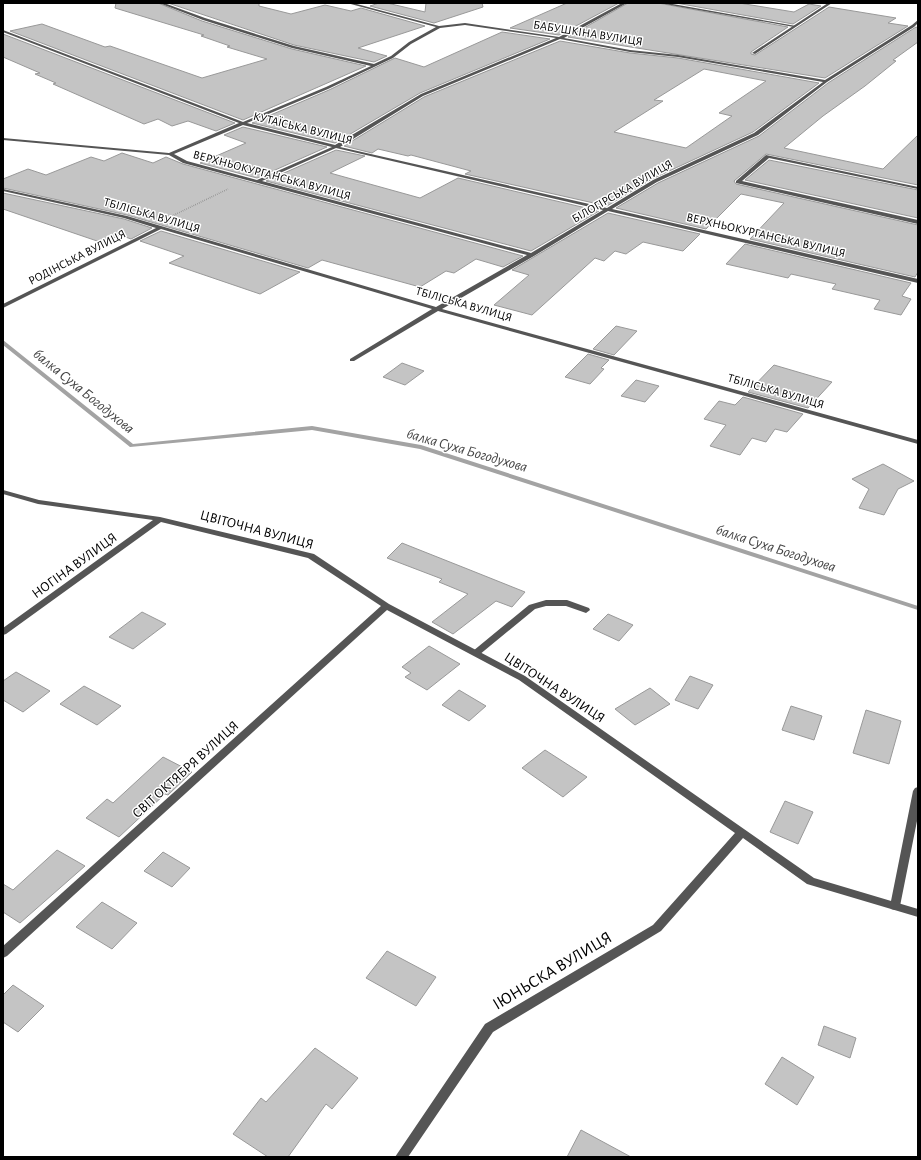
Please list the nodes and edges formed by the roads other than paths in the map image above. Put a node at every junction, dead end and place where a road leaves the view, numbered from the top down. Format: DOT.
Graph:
graph roads {
  1 [pos="161,3"];
  2 [pos="349,3"];
  3 [pos="625,3"];
  4 [pos="661,3"];
  5 [pos="830,3"];
  6 [pos="918,21"];
  7 [pos="794,26"];
  8 [pos="439,27"];
  9 [pos="3,31"];
  10 [pos="560,38"];
  11 [pos="754,53"];
  12 [pos="374,65"];
  13 [pos="826,81"];
  14 [pos="242,123"];
  15 [pos="3,139"];
  16 [pos="336,147"];
  17 [pos="170,154"];
  18 [pos="258,181"];
  19 [pos="918,188"];
  20 [pos="3,190"];
  21 [pos="610,209"];
  22 [pos="918,222"];
  23 [pos="160,228"];
  24 [pos="532,255"];
  25 [pos="918,281"];
  26 [pos="3,306"];
  27 [pos="437,309"];
  28 [pos="352,360"];
  29 [pos="918,442"];
  30 [pos="3,492"];
  31 [pos="160,519"];
  32 [pos="386,606"];
  33 [pos="586,610"];
  34 [pos="3,632"];
  35 [pos="476,653"];
  36 [pos="918,791"];
  37 [pos="742,832"];
  38 [pos="896,906"];
  39 [pos="918,913"];
  40 [pos="3,952"];
  41 [pos="401,1157"];
  1 -- 12 [label="street"];
  2 -- 8 [label="street, БАБУШКІНА ВУЛИЦЯ"];
  3 -- 10 [label="street"];
  4 -- 7 [label="street"];
  5 -- 7 [label="street"];
  6 -- 13 [label="street, БІЛОГІРСЬКА ВУЛИЦЯ"];
  7 -- 11 [label="street"];
  8 -- 10 [label="street, БАБУШКІНА ВУЛИЦЯ"];
  8 -- 12 [label="street"];
  9 -- 14 [label="street, КУТАЇСЬКА ВУЛИЦЯ"];
  10 -- 13 [label="street, БАБУШКІНА ВУЛИЦЯ"];
  10 -- 16 [label="street"];
  12 -- 14 [label="street"];
  13 -- 21 [label="street, БІЛОГІРСЬКА ВУЛИЦЯ"];
  14 -- 16 [label="street, КУТАЇСЬКА ВУЛИЦЯ"];
  14 -- 17 [label="street"];
  15 -- 17 [label="street, ВЕРХНЬОКУРГАНСЬКА ВУЛИЦЯ"];
  16 -- 18 [label="street"];
  16 -- 21 [label="street, КУТАЇСЬКА ВУЛИЦЯ"];
  17 -- 18 [label="street, ВЕРХНЬОКУРГАНСЬКА ВУЛИЦЯ"];
  18 -- 24 [label="street, ВЕРХНЬОКУРГАНСЬКА ВУЛИЦЯ"];
  19 -- 22 [label="street"];
  20 -- 23 [label="street, ТБІЛІСЬКА ВУЛИЦЯ"];
  21 -- 24 [label="street, БІЛОГІРСЬКА ВУЛИЦЯ"];
  21 -- 25 [label="street, ВЕРХНЬОКУРГАНСЬКА ВУЛИЦЯ"];
  23 -- 26 [label="street, РОДІНСЬКА ВУЛИЦЯ"];
  23 -- 27 [label="street, ТБІЛІСЬКА ВУЛИЦЯ"];
  24 -- 27 [label="street, БІЛОГІРСЬКА ВУЛИЦЯ"];
  27 -- 28 [label="street, БІЛОГІРСЬКА ВУЛИЦЯ"];
  27 -- 29 [label="street, ТБІЛІСЬКА ВУЛИЦЯ"];
  30 -- 31 [label="street, ЦВIТОЧНА ВУЛИЦЯ"];
  31 -- 32 [label="street, ЦВIТОЧНА ВУЛИЦЯ"];
  31 -- 34 [label="street, НОГІНА ВУЛИЦЯ"];
  32 -- 35 [label="street, ЦВIТОЧНА ВУЛИЦЯ"];
  32 -- 40 [label="street, СВІТ ОКТЯБРЯ ВУЛИЦЯ"];
  33 -- 35 [label="street"];
  35 -- 37 [label="street, ЦВIТОЧНА ВУЛИЦЯ"];
  36 -- 38 [label="street"];
  37 -- 38 [label="street, ЦВIТОЧНА ВУЛИЦЯ"];
  37 -- 41 [label="street, IЮНЬСКА ВУЛИЦЯ"];
  38 -- 39 [label="street, ЦВIТОЧНА ВУЛИЦЯ"];
}
